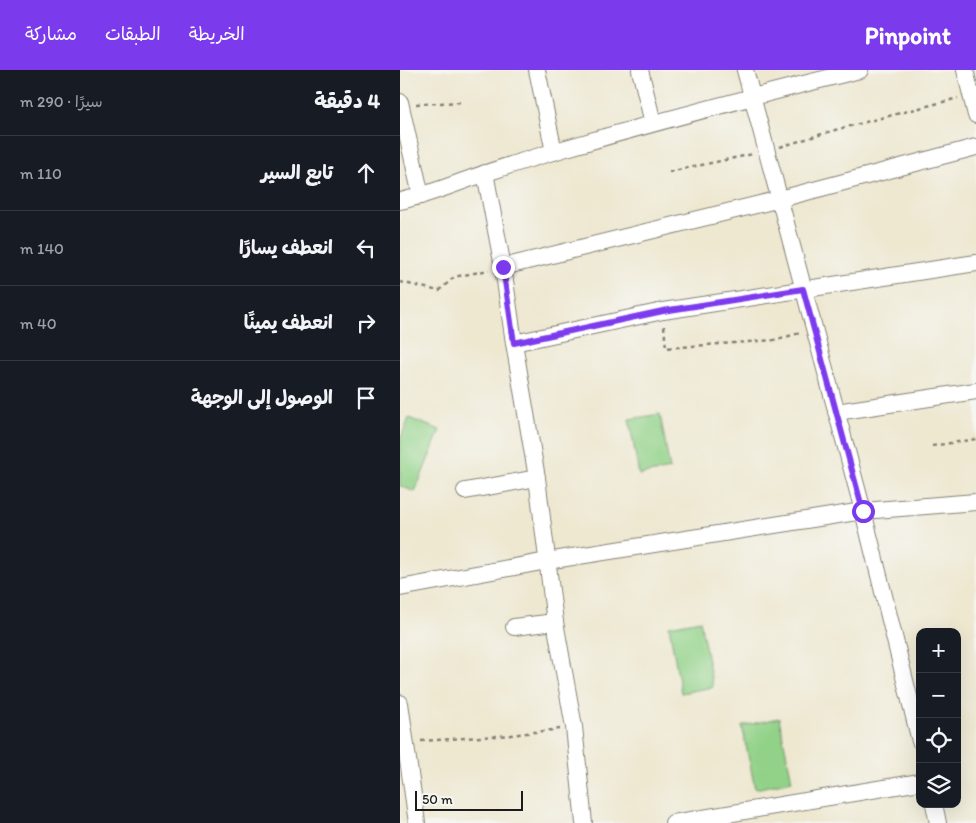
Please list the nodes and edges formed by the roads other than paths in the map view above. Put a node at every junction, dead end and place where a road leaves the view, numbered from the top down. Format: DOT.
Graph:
graph roads {
  1 [pos="537,70"];
  2 [pos="640,70"];
  3 [pos="745,70"];
  4 [pos="860,70"];
  5 [pos="965,70"];
  6 [pos="752,97"];
  7 [pos="400,103"];
  8 [pos="976,115"];
  9 [pos="653,123"];
  10 [pos="976,147"];
  11 [pos="554,152"];
  12 [pos="485,173"];
  13 [pos="421,196"];
  14 [pos="780,199"];
  15 [pos="400,201"];
  16 [pos="976,262"];
  17 [pos="503,267"];
  18 [pos="803,289"];
  19 [pos="514,343"];
  20 [pos="976,392"];
  21 [pos="836,412"];
  22 [pos="537,478"];
  23 [pos="465,491"];
  24 [pos="976,502"];
  25 [pos="863,511"];
  26 [pos="547,561"];
  27 [pos="400,588"];
  28 [pos="555,622"];
  29 [pos="514,627"];
  30 [pos="400,703"];
  31 [pos="916,725"];
  32 [pos="403,742"];
  33 [pos="916,783"];
  34 [pos="935,808"];
  35 [pos="417,823"];
  36 [pos="584,823"];
  37 [pos="673,823"];
  38 [pos="938,823"];
  1 -- 11 [label="street"];
  2 -- 9 [label="street"];
  3 -- 6 [label="street"];
  4 -- 6 [label="street"];
  5 -- 8 [label="street"];
  6 -- 9 [label="street"];
  6 -- 14 [label="street"];
  7 -- 13 [label="street"];
  9 -- 11 [label="street"];
  10 -- 14 [label="street"];
  11 -- 12 [label="street"];
  12 -- 13 [label="street"];
  12 -- 17 [label="street"];
  13 -- 15 [label="street"];
  14 -- 17 [label="street"];
  14 -- 18 [label="street"];
  16 -- 18 [label="street"];
  17 -- 19 [label="street"];
  18 -- 19 [label="street"];
  18 -- 21 [label="street"];
  19 -- 22 [label="street"];
  20 -- 21 [label="street"];
  21 -- 25 [label="street"];
  22 -- 23 [label="street"];
  22 -- 26 [label="street"];
  24 -- 25 [label="street"];
  25 -- 26 [label="street"];
  25 -- 31 [label="street"];
  26 -- 27 [label="street"];
  26 -- 28 [label="street"];
  28 -- 29 [label="street"];
  28 -- 36 [label="street"];
  30 -- 32 [label="street"];
  32 -- 35 [label="street"];
  33 -- 37 [label="street"];
  34 -- 38 [label="street"];
}
